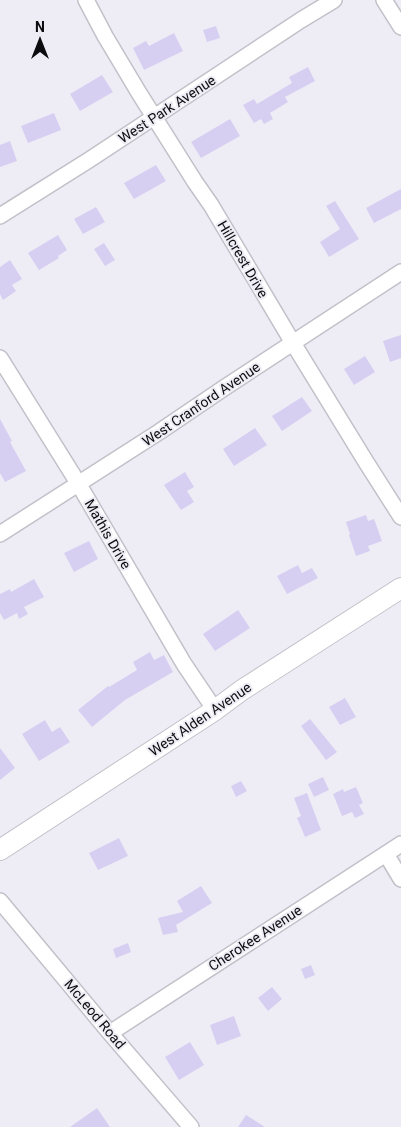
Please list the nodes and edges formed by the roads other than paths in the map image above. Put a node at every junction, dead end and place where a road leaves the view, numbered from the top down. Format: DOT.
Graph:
graph roads {
  1 [pos="86,0"];
  2 [pos="334,0"];
  3 [pos="384,0"];
  4 [pos="401,27"];
  5 [pos="154,117"];
  6 [pos="0,216"];
  7 [pos="401,272"];
  8 [pos="293,343"];
  9 [pos="0,358"];
  10 [pos="78,483"];
  11 [pos="401,517"];
  12 [pos="0,534"];
  13 [pos="401,588"];
  14 [pos="215,710"];
  15 [pos="401,844"];
  16 [pos="0,850"];
  17 [pos="386,854"];
  18 [pos="401,879"];
  19 [pos="0,901"];
  20 [pos="110,1032"];
  21 [pos="191,1127"];
  1 -- 5 [label="street, Hillcrest Drive"];
  2 -- 5 [label="street, West Park Avenue"];
  3 -- 4 [label="street"];
  5 -- 6 [label="street, West Park Avenue"];
  5 -- 8 [label="street, Hillcrest Drive"];
  7 -- 8 [label="street, West Cranford Avenue"];
  8 -- 10 [label="street, West Cranford Avenue"];
  8 -- 11 [label="street, Hillcrest Drive"];
  9 -- 10 [label="street, Mathis Drive"];
  10 -- 12 [label="street, West Cranford Avenue"];
  10 -- 14 [label="street, Mathis Drive"];
  13 -- 14 [label="street, West Alden Avenue"];
  14 -- 16 [label="street, West Alden Avenue"];
  15 -- 17 [label="street, Cherokee Avenue"];
  17 -- 18 [label="street"];
  17 -- 20 [label="street, Cherokee Avenue"];
  19 -- 20 [label="street, McLeod Road"];
  20 -- 21 [label="street, McLeod Road"];
}
